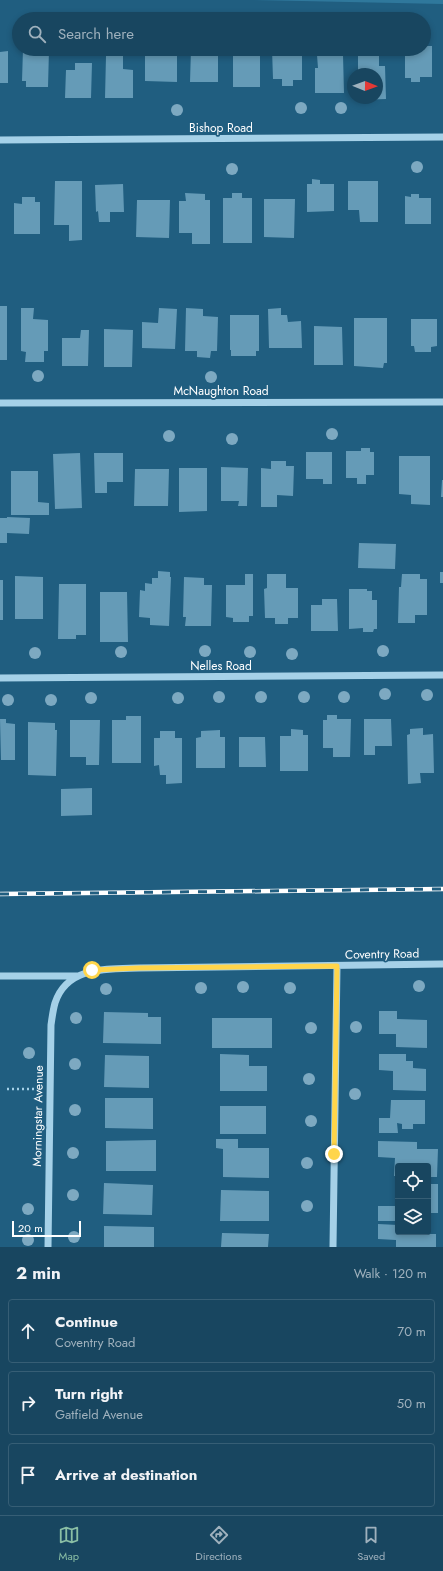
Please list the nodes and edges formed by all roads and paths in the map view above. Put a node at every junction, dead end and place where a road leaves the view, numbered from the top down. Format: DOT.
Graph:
graph roads {
  1 [pos="443,137"];
  2 [pos="0,140"];
  3 [pos="0,402"];
  4 [pos="443,402"];
  5 [pos="443,675"];
  6 [pos="0,678"];
  7 [pos="443,964"];
  8 [pos="337,966"];
  9 [pos="0,976"];
  10 [pos="77,976"];
  11 [pos="63,987"];
  12 [pos="6,1089"];
  13 [pos="50,1089"];
  14 [pos="48,1247"];
  15 [pos="333,1247"];
  1 -- 2 [label="street, Bishop Road"];
  3 -- 4 [label="street, McNaughton Road"];
  5 -- 6 [label="street, Nelles Road"];
  7 -- 8 [label="street, Coventry Road"];
  8 -- 10 [label="street, Coventry Road"];
  8 -- 15 [label="street"];
  9 -- 10 [label="street"];
  10 -- 11 [label="street, Coventry Road"];
  11 -- 13 [label="street, Morningstar Avenue"];
  12 -- 13 [label="path"];
  13 -- 14 [label="street, Morningstar Avenue"];
}
